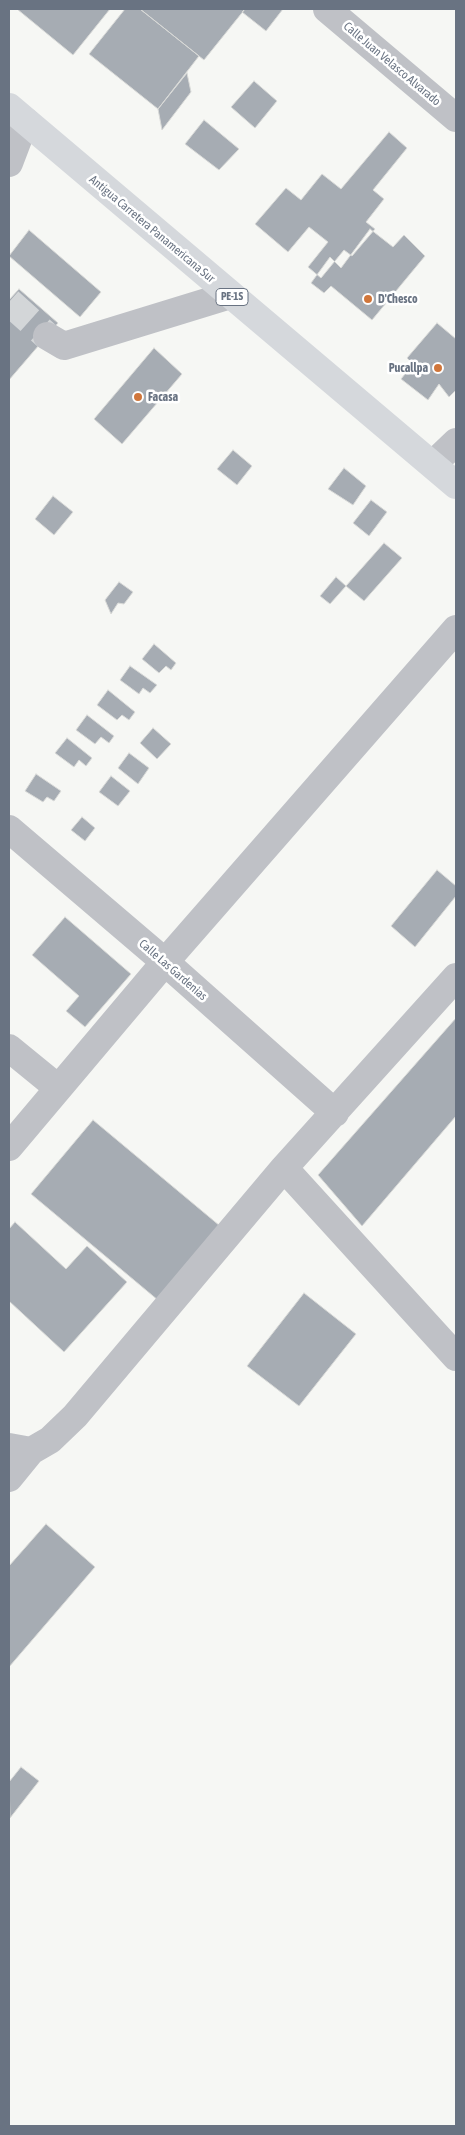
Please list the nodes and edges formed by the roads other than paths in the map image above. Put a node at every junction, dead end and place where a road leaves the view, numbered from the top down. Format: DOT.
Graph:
graph roads {
  1 [pos="327,9"];
  2 [pos="17,114"];
  3 [pos="456,118"];
  4 [pos="9,163"];
  5 [pos="230,295"];
  6 [pos="47,336"];
  7 [pos="456,442"];
  8 [pos="433,464"];
  9 [pos="456,485"];
  10 [pos="456,629"];
  11 [pos="9,829"];
  12 [pos="165,962"];
  13 [pos="456,977"];
  14 [pos="9,1048"];
  15 [pos="58,1088"];
  16 [pos="335,1113"];
  17 [pos="9,1147"];
  18 [pos="284,1168"];
  19 [pos="456,1357"];
  20 [pos="20,1449"];
  21 [pos="9,1478"];
  1 -- 3 [label="street, Calle Juan Velasco Alvarado"];
  2 -- 4 [label="street"];
  2 -- 5 [label="highway, Antigua Carretera Panamericana Sur / PE-1S"];
  5 -- 6 [label="street"];
  5 -- 8 [label="highway, Antigua Carretera Panamericana Sur / PE-1S"];
  7 -- 8 [label="street"];
  8 -- 9 [label="highway, Antigua Carretera Panamericana Sur / PE-1S"];
  10 -- 12 [label="street"];
  11 -- 12 [label="street, Calle Las Gardenias"];
  12 -- 15 [label="street"];
  12 -- 16 [label="street, Calle Las Gardenias"];
  13 -- 16 [label="street"];
  14 -- 15 [label="street"];
  15 -- 17 [label="street"];
  16 -- 18 [label="street"];
  18 -- 19 [label="street"];
  18 -- 20 [label="street"];
  20 -- 21 [label="street"];
}
